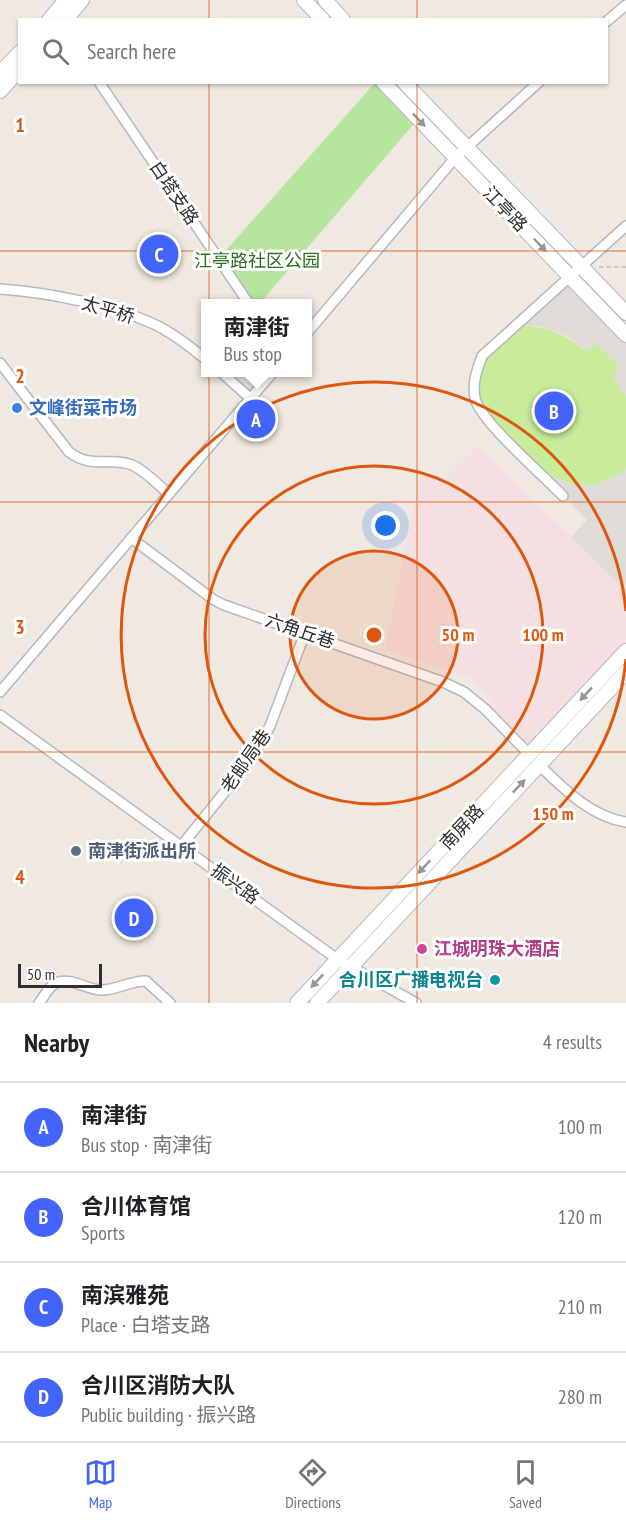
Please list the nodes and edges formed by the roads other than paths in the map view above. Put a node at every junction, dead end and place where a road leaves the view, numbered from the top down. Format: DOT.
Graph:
graph roads {
  1 [pos="66,0"];
  2 [pos="82,0"];
  3 [pos="304,0"];
  4 [pos="325,0"];
  5 [pos="626,5"];
  6 [pos="56,18"];
  7 [pos="321,18"];
  8 [pos="341,18"];
  9 [pos="608,20"];
  10 [pos="18,54"];
  11 [pos="18,71"];
  12 [pos="0,73"];
  13 [pos="100,84"];
  14 [pos="385,84"];
  15 [pos="406,84"];
  16 [pos="537,84"];
  17 [pos="0,91"];
  18 [pos="467,147"];
  19 [pos="456,158"];
  20 [pos="626,226"];
  21 [pos="582,267"];
  22 [pos="570,277"];
  23 [pos="0,289"];
  24 [pos="246,299"];
  25 [pos="626,313"];
  26 [pos="312,327"];
  27 [pos="626,335"];
  28 [pos="201,356"];
  29 [pos="0,363"];
  30 [pos="227,377"];
  31 [pos="269,377"];
  32 [pos="251,399"];
  33 [pos="169,494"];
  34 [pos="563,496"];
  35 [pos="131,538"];
  36 [pos="305,633"];
  37 [pos="626,651"];
  38 [pos="626,672"];
  39 [pos="0,692"];
  40 [pos="0,715"];
  41 [pos="535,760"];
  42 [pos="626,822"];
  43 [pos="182,845"];
  44 [pos="338,959"];
  45 [pos="350,967"];
  46 [pos="39,1003"];
  47 [pos="170,1003"];
  48 [pos="297,1003"];
  49 [pos="317,1003"];
  50 [pos="416,1003"];
  1 -- 6 [label="main road"];
  2 -- 6 [label="main road"];
  3 -- 7 [label="main road"];
  4 -- 8 [label="main road"];
  5 -- 9 [label="street"];
  10 -- 12 [label="main road"];
  11 -- 17 [label="main road"];
  13 -- 24 [label="street, 白塔支路"];
  14 -- 19 [label="main road, 江亭路, one-way"];
  15 -- 18 [label="main road, 江亭路"];
  16 -- 18 [label="street"];
  18 -- 19 [label="street"];
  18 -- 21 [label="main road, 江亭路"];
  19 -- 22 [label="main road, 江亭路, one-way"];
  19 -- 26 [label="street"];
  20 -- 21 [label="street"];
  21 -- 22 [label="street"];
  21 -- 25 [label="main road, 江亭路"];
  22 -- 27 [label="main road, 江亭路"];
  22 -- 34 [label="street"];
  23 -- 28 [label="street, 太平桥"];
  29 -- 33 [label="street"];
  30 -- 32 [label="street"];
  31 -- 32 [label="street"];
  32 -- 33 [label="street"];
  33 -- 35 [label="street"];
  35 -- 36 [label="street, 六角丘巷"];
  35 -- 39 [label="street"];
  36 -- 41 [label="street, 六角丘巷"];
  36 -- 43 [label="street, 老邮局巷"];
  37 -- 41 [label="main road, 南屏路, one-way"];
  38 -- 41 [label="main road, 南屏路"];
  40 -- 43 [label="street, 振兴路"];
  41 -- 42 [label="street, 六角丘巷"];
  41 -- 44 [label="main road, 南屏路, one-way"];
  45 -- 41 [label="main road, 南屏路, one-way"];
  43 -- 44 [label="street, 振兴路"];
  44 -- 45 [label="street, 振兴路"];
  44 -- 48 [label="main road, 南屏路, one-way"];
  45 -- 49 [label="main road, 南屏路"];
  45 -- 50 [label="street, 振兴路"];
  46 -- 47 [label="street"];
}
